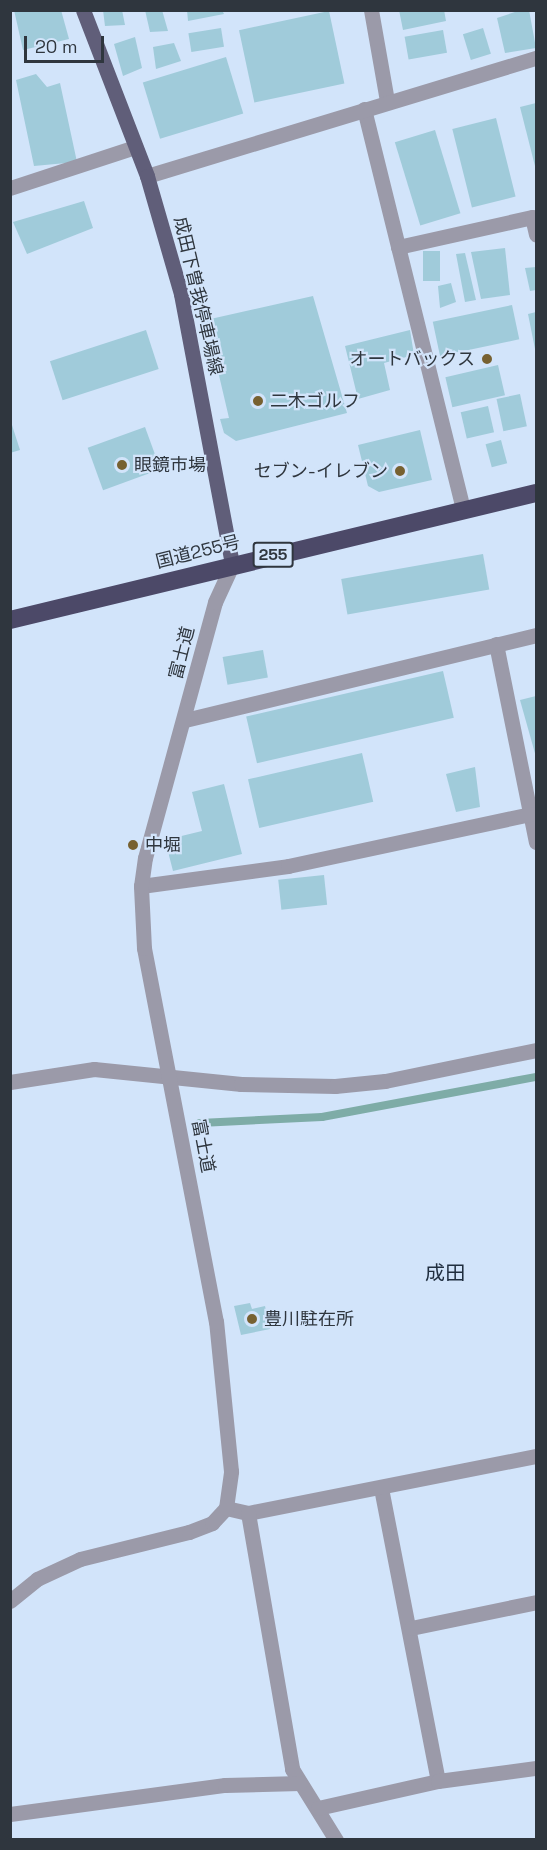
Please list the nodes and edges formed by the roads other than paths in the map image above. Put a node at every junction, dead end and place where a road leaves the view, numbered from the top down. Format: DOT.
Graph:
graph roads {
  1 [pos="83,10"];
  2 [pos="371,10"];
  3 [pos="537,58"];
  4 [pos="387,101"];
  5 [pos="364,109"];
  6 [pos="135,147"];
  7 [pos="147,176"];
  8 [pos="10,188"];
  9 [pos="537,235"];
  10 [pos="398,247"];
  11 [pos="537,493"];
  12 [pos="463,510"];
  13 [pos="232,565"];
  14 [pos="10,620"];
  15 [pos="537,635"];
  16 [pos="496,645"];
  17 [pos="185,720"];
  18 [pos="530,814"];
  19 [pos="537,842"];
  20 [pos="141,886"];
  21 [pos="537,1050"];
  22 [pos="169,1075"];
  23 [pos="10,1082"];
  24 [pos="537,1456"];
  25 [pos="381,1488"];
  26 [pos="226,1508"];
  27 [pos="249,1513"];
  28 [pos="10,1601"];
  29 [pos="537,1602"];
  30 [pos="411,1628"];
  31 [pos="537,1768"];
  32 [pos="438,1781"];
  33 [pos="300,1783"];
  34 [pos="318,1808"];
  35 [pos="10,1814"];
  36 [pos="336,1839"];
  1 -- 6 [label="main road, 成田下曽我停車場線"];
  2 -- 4 [label="street"];
  3 -- 4 [label="street"];
  4 -- 5 [label="street"];
  5 -- 7 [label="street"];
  5 -- 10 [label="street"];
  6 -- 7 [label="main road, 成田下曽我停車場線"];
  6 -- 8 [label="street"];
  7 -- 13 [label="main road, 成田下曽我停車場線"];
  9 -- 10 [label="street"];
  10 -- 12 [label="street"];
  11 -- 12 [label="highway, 国道255号 / 255"];
  12 -- 13 [label="highway, 国道255号 / 255"];
  13 -- 14 [label="highway, 国道255号 / 255"];
  13 -- 17 [label="street, 富士道"];
  15 -- 16 [label="street"];
  16 -- 17 [label="street"];
  16 -- 18 [label="street"];
  17 -- 20 [label="street, 富士道"];
  18 -- 19 [label="street"];
  18 -- 20 [label="street"];
  20 -- 22 [label="street, 富士道"];
  21 -- 22 [label="street"];
  22 -- 23 [label="street"];
  22 -- 26 [label="street, 富士道"];
  24 -- 25 [label="street"];
  25 -- 27 [label="street"];
  25 -- 30 [label="street"];
  26 -- 27 [label="street"];
  26 -- 28 [label="street"];
  27 -- 33 [label="street"];
  29 -- 30 [label="street"];
  30 -- 32 [label="street"];
  31 -- 32 [label="street"];
  32 -- 34 [label="street"];
  33 -- 34 [label="street"];
  33 -- 35 [label="street"];
  34 -- 36 [label="street"];
}
